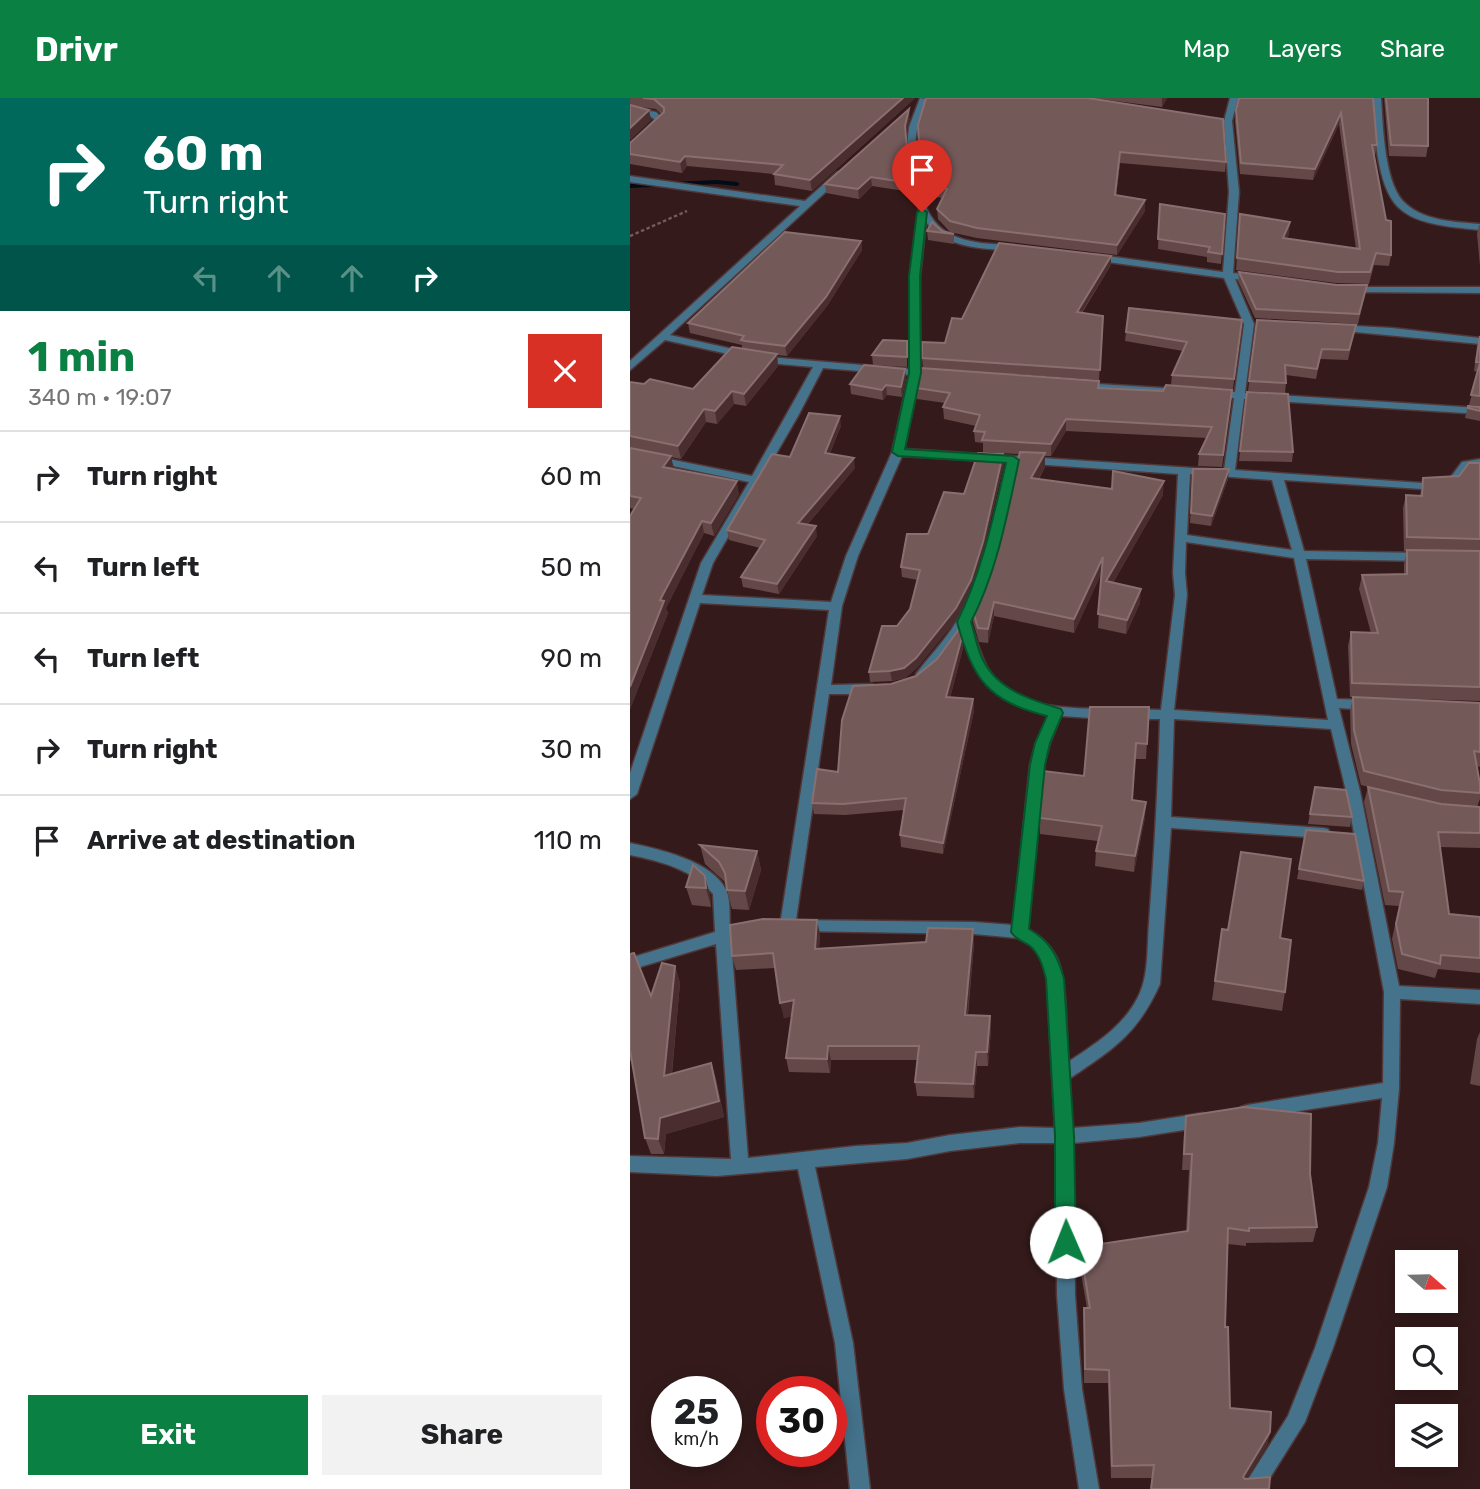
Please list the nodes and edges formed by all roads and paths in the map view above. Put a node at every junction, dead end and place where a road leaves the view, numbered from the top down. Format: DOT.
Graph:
graph roads {
  1 [pos="1234,98"];
  2 [pos="1377,98"];
  3 [pos="924,99"];
  4 [pos="630,110"];
  5 [pos="905,116"];
  6 [pos="1215,119"];
  7 [pos="1228,121"];
  8 [pos="630,149"];
  9 [pos="850,164"];
  10 [pos="630,179"];
  11 [pos="728,192"];
  12 [pos="807,204"];
  13 [pos="922,212"];
  14 [pos="1480,227"];
  15 [pos="630,236"];
  16 [pos="1032,250"];
  17 [pos="1087,256"];
  18 [pos="1228,275"];
  19 [pos="1267,280"];
  20 [pos="1336,289"];
  21 [pos="1480,290"];
  22 [pos="1249,324"];
  23 [pos="1262,325"];
  24 [pos="1327,328"];
  25 [pos="664,337"];
  26 [pos="1480,341"];
  27 [pos="819,366"];
  28 [pos="630,367"];
  29 [pos="915,373"];
  30 [pos="954,376"];
  31 [pos="1074,385"];
  32 [pos="1239,396"];
  33 [pos="1480,411"];
  34 [pos="898,452"];
  35 [pos="630,454"];
  36 [pos="1013,460"];
  37 [pos="1480,462"];
  38 [pos="1184,472"];
  39 [pos="1228,474"];
  40 [pos="1277,477"];
  41 [pos="756,480"];
  42 [pos="1182,538"];
  43 [pos="1299,555"];
  44 [pos="1438,558"];
  45 [pos="695,599"];
  46 [pos="836,606"];
  47 [pos="964,622"];
  48 [pos="911,683"];
  49 [pos="892,689"];
  50 [pos="824,690"];
  51 [pos="1331,703"];
  52 [pos="1385,705"];
  53 [pos="1056,713"];
  54 [pos="1167,715"];
  55 [pos="1337,725"];
  56 [pos="630,794"];
  57 [pos="1164,821"];
  58 [pos="1349,835"];
  59 [pos="630,849"];
  60 [pos="777,925"];
  61 [pos="1020,932"];
  62 [pos="722,934"];
  63 [pos="630,964"];
  64 [pos="1392,992"];
  65 [pos="1480,997"];
  66 [pos="1060,1076"];
  67 [pos="1391,1089"];
  68 [pos="1064,1136"];
  69 [pos="805,1161"];
  70 [pos="630,1164"];
  71 [pos="740,1166"];
  72 [pos="860,1489"];
  73 [pos="1089,1489"];
  74 [pos="1252,1489"];
  1 -- 7 [label="street"];
  2 -- 14 [label="street"];
  3 -- 5 [label="street"];
  3 -- 13 [label="street"];
  4 -- 8 [label="street"];
  6 -- 7 [label="street"];
  7 -- 18 [label="street"];
  9 -- 12 [label="street"];
  10 -- 11 [label="street"];
  11 -- 12 [label="street"];
  11 -- 15 [label="path"];
  12 -- 25 [label="street"];
  13 -- 16 [label="street"];
  13 -- 29 [label="street"];
  17 -- 18 [label="street"];
  18 -- 19 [label="street"];
  18 -- 22 [label="street"];
  20 -- 21 [label="street"];
  22 -- 23 [label="street"];
  22 -- 32 [label="street"];
  24 -- 26 [label="street"];
  25 -- 27 [label="street"];
  25 -- 28 [label="street"];
  27 -- 29 [label="street"];
  27 -- 41 [label="street"];
  29 -- 30 [label="street"];
  29 -- 34 [label="street"];
  31 -- 32 [label="street"];
  32 -- 33 [label="street"];
  32 -- 39 [label="street"];
  34 -- 36 [label="street"];
  34 -- 46 [label="street"];
  35 -- 41 [label="street"];
  36 -- 38 [label="street"];
  36 -- 47 [label="street"];
  37 -- 40 [label="street"];
  38 -- 39 [label="street"];
  38 -- 42 [label="street"];
  39 -- 40 [label="street"];
  40 -- 43 [label="street"];
  41 -- 45 [label="street"];
  42 -- 43 [label="street"];
  42 -- 54 [label="street"];
  43 -- 44 [label="street"];
  43 -- 51 [label="street"];
  45 -- 46 [label="street"];
  45 -- 56 [label="street"];
  46 -- 50 [label="street"];
  47 -- 48 [label="street"];
  47 -- 53 [label="street"];
  49 -- 50 [label="street"];
  50 -- 60 [label="street"];
  51 -- 52 [label="street"];
  51 -- 55 [label="street"];
  53 -- 54 [label="street"];
  53 -- 61 [label="street"];
  54 -- 55 [label="street"];
  54 -- 57 [label="street"];
  55 -- 58 [label="street"];
  57 -- 58 [label="street"];
  57 -- 66 [label="street"];
  58 -- 64 [label="street"];
  59 -- 62 [label="street"];
  60 -- 61 [label="street"];
  60 -- 62 [label="street"];
  61 -- 66 [label="street"];
  62 -- 63 [label="street"];
  62 -- 71 [label="street"];
  64 -- 65 [label="street"];
  64 -- 67 [label="street"];
  66 -- 68 [label="street"];
  67 -- 68 [label="street"];
  67 -- 74 [label="street"];
  68 -- 69 [label="street"];
  68 -- 73 [label="street"];
  69 -- 71 [label="street"];
  69 -- 72 [label="street"];
  70 -- 71 [label="street"];
}
